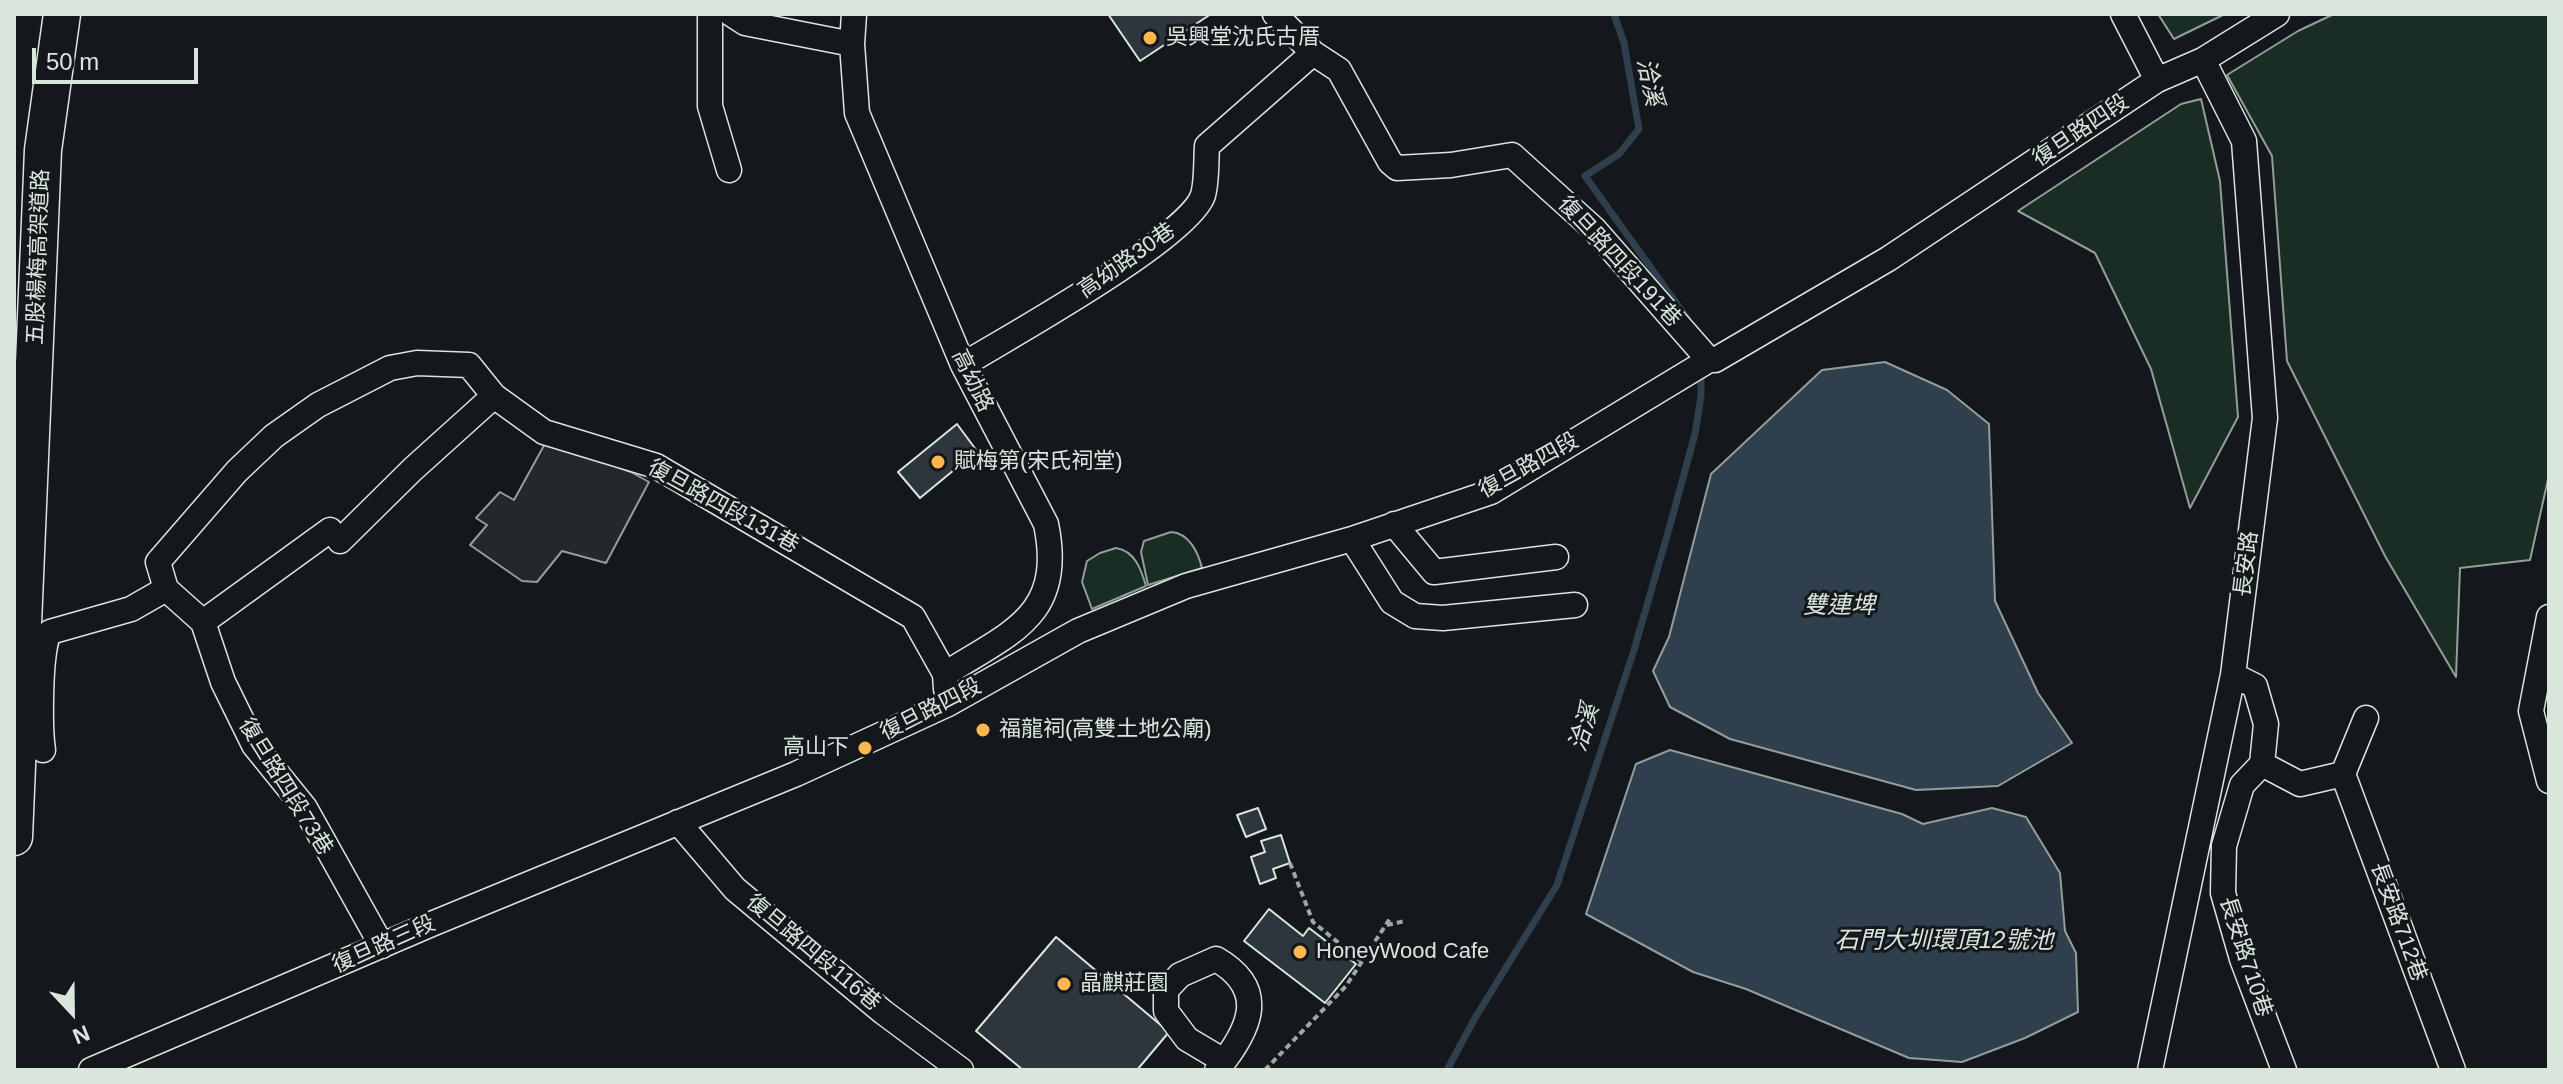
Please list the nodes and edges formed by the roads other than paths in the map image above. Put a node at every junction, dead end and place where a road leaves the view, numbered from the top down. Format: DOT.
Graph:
graph roads {
  1 [pos="62,14"];
  2 [pos="710,14"];
  3 [pos="731,14"];
  4 [pos="854,14"];
  5 [pos="1275,14"];
  6 [pos="2123,14"];
  7 [pos="2277,14"];
  8 [pos="852,44"];
  9 [pos="1313,53"];
  10 [pos="2203,60"];
  11 [pos="2157,80"];
  12 [pos="729,170"];
  13 [pos="1712,360"];
  14 [pos="963,365"];
  15 [pos="494,396"];
  16 [pos="1394,524"];
  17 [pos="1352,539"];
  18 [pos="1556,557"];
  19 [pos="166,589"];
  20 [pos="1575,605"];
  21 [pos="2549,617"];
  22 [pos="203,622"];
  23 [pos="945,674"];
  24 [pos="2233,675"];
  25 [pos="948,704"];
  26 [pos="2366,718"];
  27 [pos="43,750"];
  28 [pos="2262,764"];
  29 [pos="2343,774"];
  30 [pos="2549,781"];
  31 [pos="678,822"];
  32 [pos="14,837"];
  33 [pos="382,946"];
  34 [pos="91,1070"];
  35 [pos="961,1070"];
  36 [pos="2150,1070"];
  37 [pos="2284,1070"];
  38 [pos="2453,1070"];
  1 -- 32 [label="highway, 五股楊梅高架道路"];
  2 -- 12 [label="street"];
  3 -- 8 [label="street"];
  4 -- 8 [label="street, 高幼路"];
  5 -- 9 [label="street, 復旦路四段191巷"];
  6 -- 11 [label="street"];
  7 -- 10 [label="street, 復旦路四段"];
  8 -- 14 [label="street, 高幼路"];
  9 -- 13 [label="street, 復旦路四段191巷"];
  9 -- 14 [label="street, 高幼路30巷"];
  10 -- 11 [label="street, 復旦路四段"];
  10 -- 24 [label="street, 長安路"];
  11 -- 13 [label="street, 復旦路四段"];
  13 -- 16 [label="street, 復旦路四段"];
  14 -- 23 [label="street, 高幼路"];
  15 -- 19 [label="street, 復旦路四段131巷"];
  15 -- 22 [label="street"];
  15 -- 23 [label="street, 復旦路四段131巷"];
  16 -- 17 [label="street, 復旦路四段"];
  16 -- 18 [label="street"];
  17 -- 20 [label="street"];
  17 -- 25 [label="street, 復旦路四段"];
  19 -- 22 [label="street, 復旦路四段73巷"];
  19 -- 27 [label="street"];
  21 -- 30 [label="street"];
  22 -- 33 [label="street, 復旦路四段73巷"];
  23 -- 25 [label="street"];
  24 -- 28 [label="street"];
  24 -- 36 [label="street, 長安路"];
  25 -- 31 [label="street, 復旦路四段"];
  26 -- 29 [label="street"];
  28 -- 29 [label="street"];
  28 -- 37 [label="street, 長安路710巷"];
  29 -- 38 [label="street, 長安路712巷"];
  31 -- 33 [label="street, 復旦路三段"];
  31 -- 35 [label="street, 復旦路四段116巷"];
  33 -- 34 [label="street, 復旦路三段"];
}
